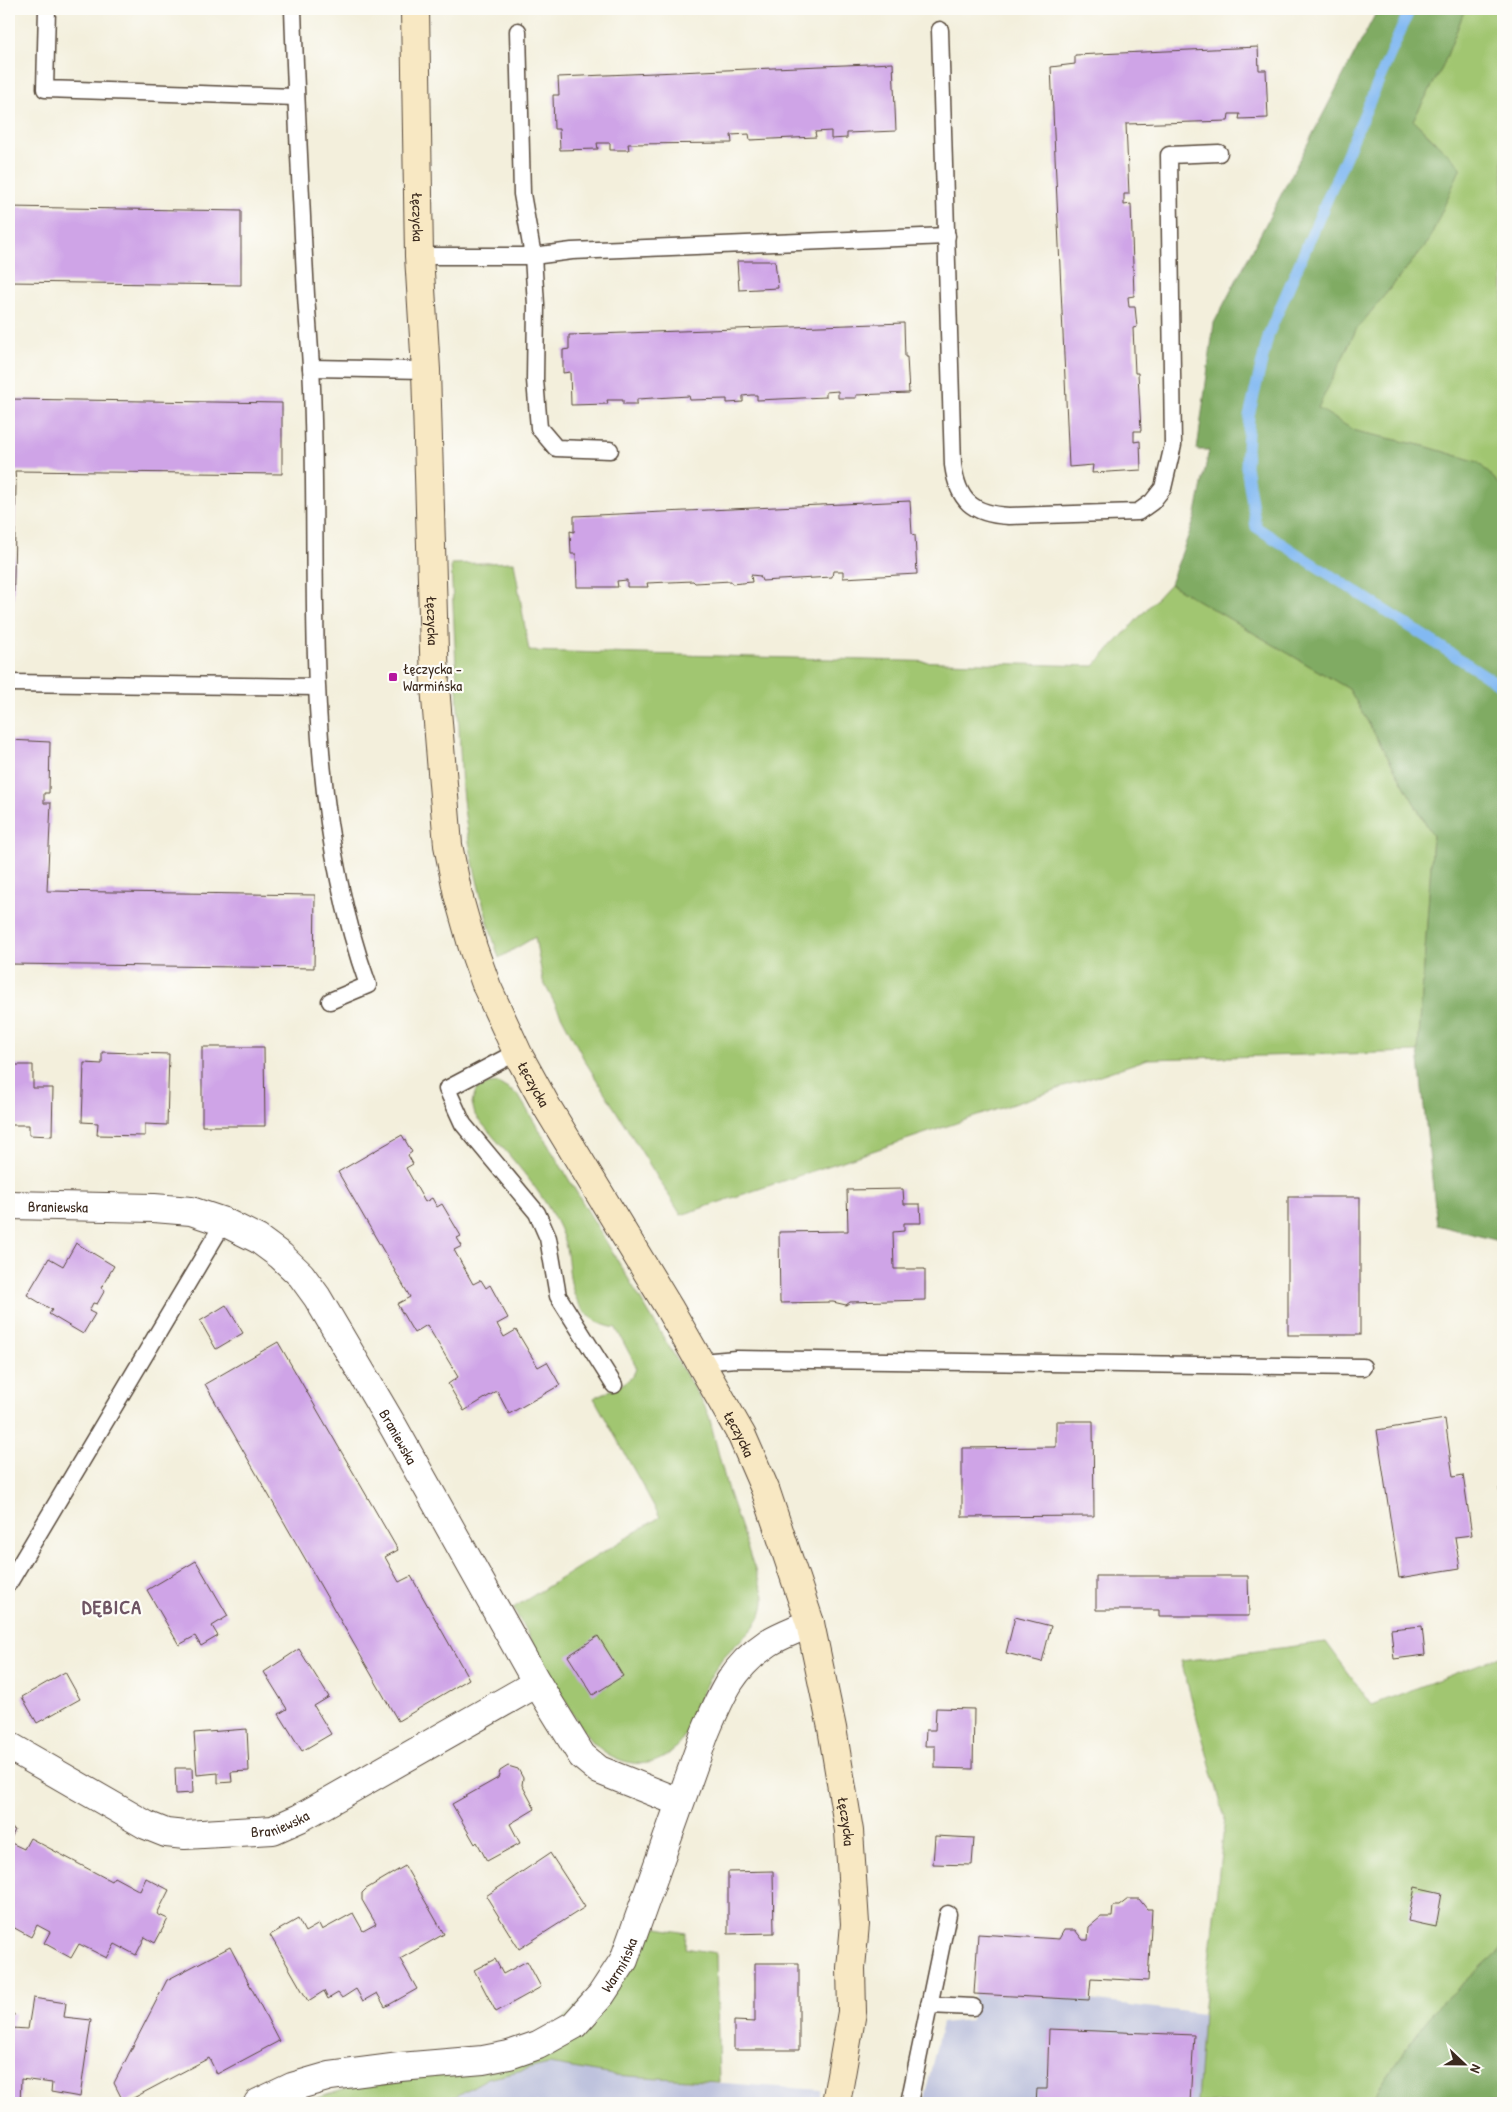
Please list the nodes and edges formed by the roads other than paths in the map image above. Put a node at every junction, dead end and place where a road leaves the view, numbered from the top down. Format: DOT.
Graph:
graph roads {
  1 [pos="47,9"];
  2 [pos="293,9"];
  3 [pos="415,9"];
  4 [pos="518,30"];
  5 [pos="940,30"];
  6 [pos="296,97"];
  7 [pos="1220,154"];
  8 [pos="947,236"];
  9 [pos="419,256"];
  10 [pos="533,256"];
  11 [pos="311,368"];
  12 [pos="426,370"];
  13 [pos="610,450"];
  14 [pos="9,683"];
  15 [pos="316,687"];
  16 [pos="330,1001"];
  17 [pos="517,1052"];
  18 [pos="9,1205"];
  19 [pos="224,1222"];
  20 [pos="700,1362"];
  21 [pos="1363,1367"];
  22 [pos="614,1385"];
  23 [pos="9,1582"];
  24 [pos="810,1623"];
  25 [pos="536,1683"];
  26 [pos="9,1746"];
  27 [pos="679,1802"];
  28 [pos="948,1914"];
  29 [pos="929,2005"];
  30 [pos="973,2007"];
  31 [pos="258,2103"];
  32 [pos="836,2103"];
  33 [pos="909,2103"];
  1 -- 6 [label="lane"];
  2 -- 6 [label="lane"];
  3 -- 9 [label="main road, Łęczycka"];
  4 -- 10 [label="lane"];
  5 -- 8 [label="lane"];
  6 -- 11 [label="lane"];
  7 -- 8 [label="lane"];
  8 -- 10 [label="lane"];
  9 -- 10 [label="lane"];
  9 -- 12 [label="main road, Łęczycka"];
  10 -- 13 [label="lane"];
  11 -- 12 [label="lane"];
  11 -- 15 [label="lane"];
  12 -- 17 [label="main road, Łęczycka"];
  14 -- 15 [label="lane"];
  15 -- 16 [label="lane"];
  17 -- 20 [label="main road, Łęczycka"];
  17 -- 22 [label="lane"];
  18 -- 19 [label="street, Braniewska"];
  19 -- 23 [label="lane"];
  19 -- 25 [label="street, Braniewska"];
  20 -- 21 [label="lane"];
  20 -- 24 [label="main road, Łęczycka"];
  24 -- 27 [label="street, Warmińska"];
  24 -- 32 [label="main road, Łęczycka"];
  25 -- 26 [label="street, Braniewska"];
  25 -- 27 [label="street, Braniewska"];
  27 -- 31 [label="street, Warmińska"];
  28 -- 29 [label="lane"];
  29 -- 30 [label="lane"];
  29 -- 33 [label="lane"];
}
